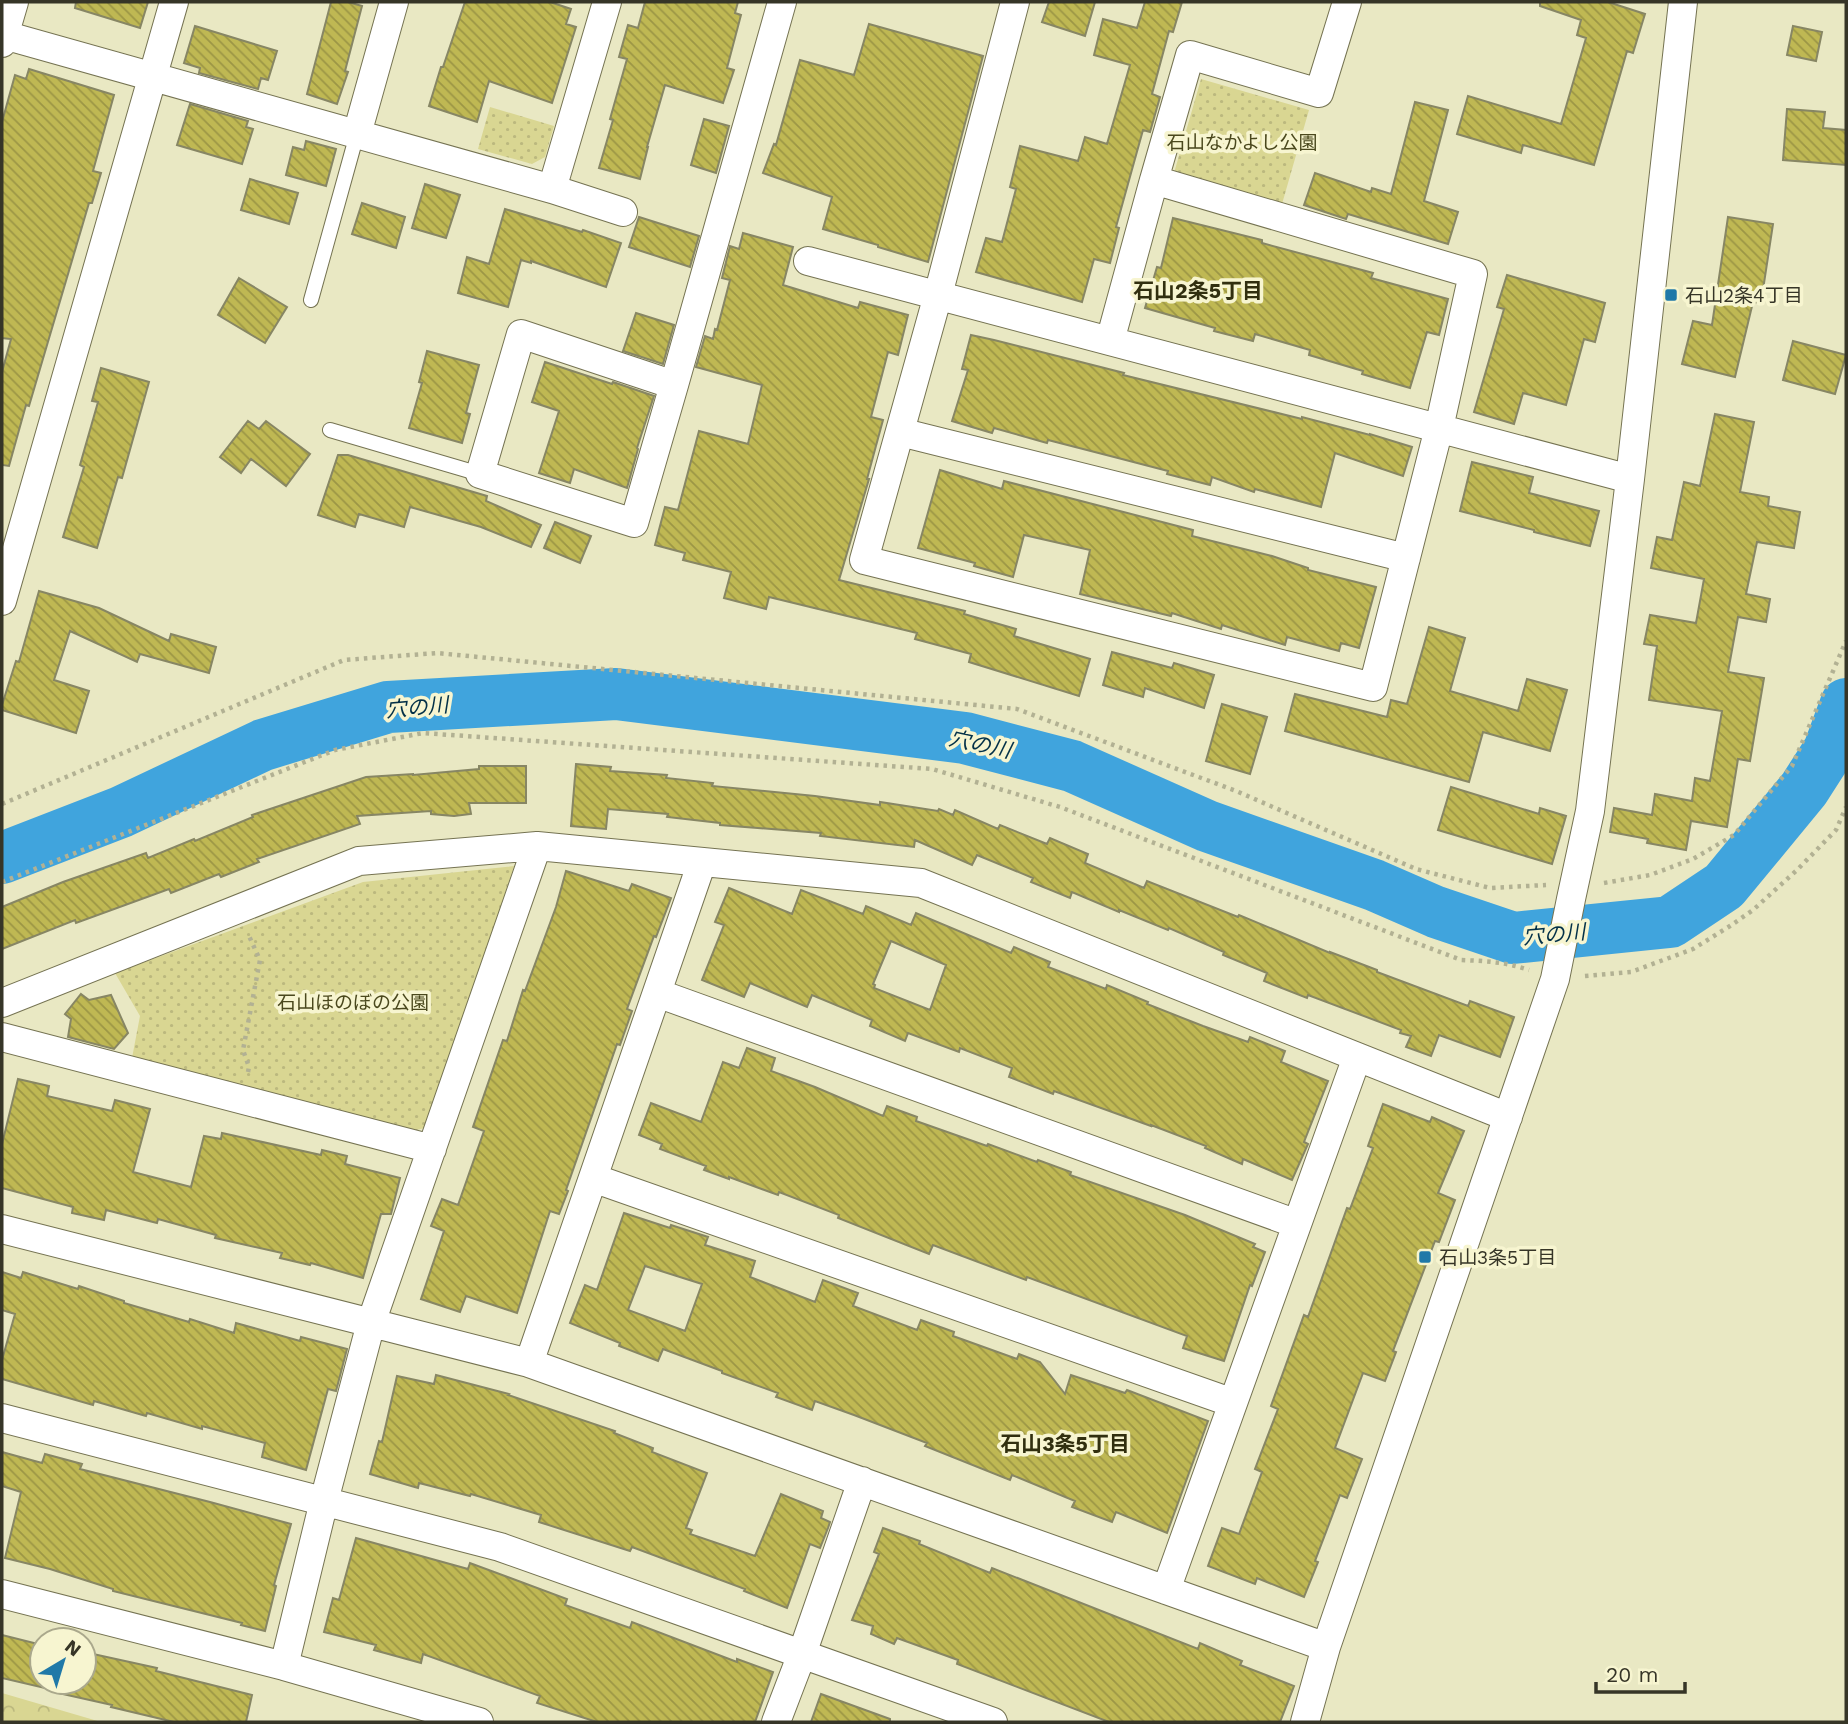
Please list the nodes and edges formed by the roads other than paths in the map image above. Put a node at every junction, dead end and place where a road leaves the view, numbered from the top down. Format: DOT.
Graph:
graph roads {
  1 [pos="14,2"];
  2 [pos="174,2"];
  3 [pos="394,2"];
  4 [pos="607,2"];
  5 [pos="782,2"];
  6 [pos="1015,2"];
  7 [pos="1347,2"];
  8 [pos="1683,2"];
  9 [pos="3,39"];
  10 [pos="152,77"];
  11 [pos="357,134"];
  12 [pos="1154,180"];
  13 [pos="552,189"];
  14 [pos="623,212"];
  15 [pos="808,261"];
  16 [pos="938,295"];
  17 [pos="311,300"];
  18 [pos="1110,341"];
  19 [pos="674,385"];
  20 [pos="1439,428"];
  21 [pos="330,430"];
  22 [pos="900,432"];
  23 [pos="480,474"];
  24 [pos="1630,479"];
  25 [pos="1406,558"];
  26 [pos="2,601"];
  27 [pos="537,846"];
  28 [pos="702,862"];
  29 [pos="657,993"];
  30 [pos="2,1003"];
  31 [pos="2,1037"];
  32 [pos="1357,1056"];
  33 [pos="1508,1117"];
  34 [pos="432,1149"];
  35 [pos="593,1178"];
  36 [pos="1297,1224"];
  37 [pos="2,1229"];
  38 [pos="371,1323"];
  39 [pos="529,1363"];
  40 [pos="1233,1403"];
  41 [pos="2,1418"];
  42 [pos="862,1481"];
  43 [pos="324,1501"];
  44 [pos="1166,1590"];
  45 [pos="2,1594"];
  46 [pos="1326,1647"];
  47 [pos="802,1654"];
  48 [pos="284,1666"];
  49 [pos="479,1722"];
  50 [pos="776,1722"];
  51 [pos="993,1722"];
  52 [pos="1306,1722"];
  1 -- 9 [label="street"];
  2 -- 10 [label="street"];
  3 -- 11 [label="street"];
  4 -- 13 [label="street"];
  5 -- 19 [label="street"];
  6 -- 16 [label="street"];
  7 -- 12 [label="street"];
  8 -- 24 [label="street"];
  9 -- 10 [label="street"];
  10 -- 11 [label="street"];
  10 -- 26 [label="street"];
  11 -- 13 [label="street"];
  11 -- 17 [label="lane"];
  12 -- 18 [label="street"];
  12 -- 20 [label="street"];
  13 -- 14 [label="street"];
  15 -- 16 [label="street"];
  16 -- 18 [label="street"];
  16 -- 22 [label="street"];
  18 -- 20 [label="street"];
  19 -- 23 [label="street"];
  19 -- 23 [label="street"];
  20 -- 24 [label="street"];
  20 -- 25 [label="street"];
  21 -- 23 [label="lane"];
  22 -- 25 [label="street"];
  22 -- 25 [label="street"];
  24 -- 33 [label="street"];
  27 -- 28 [label="street"];
  27 -- 30 [label="street"];
  27 -- 34 [label="street"];
  28 -- 29 [label="street"];
  28 -- 32 [label="street"];
  29 -- 35 [label="street"];
  29 -- 36 [label="street"];
  31 -- 34 [label="street"];
  32 -- 33 [label="street"];
  32 -- 36 [label="street"];
  33 -- 46 [label="street"];
  34 -- 38 [label="street"];
  35 -- 39 [label="street"];
  35 -- 40 [label="street"];
  36 -- 40 [label="street"];
  37 -- 38 [label="street"];
  38 -- 39 [label="street"];
  38 -- 43 [label="street"];
  39 -- 42 [label="street"];
  40 -- 44 [label="street"];
  41 -- 43 [label="street"];
  42 -- 44 [label="street"];
  42 -- 47 [label="street"];
  43 -- 47 [label="street"];
  43 -- 48 [label="street"];
  44 -- 46 [label="street"];
  45 -- 48 [label="street"];
  46 -- 52 [label="street"];
  47 -- 50 [label="street"];
  47 -- 51 [label="street"];
  48 -- 49 [label="street"];
}
